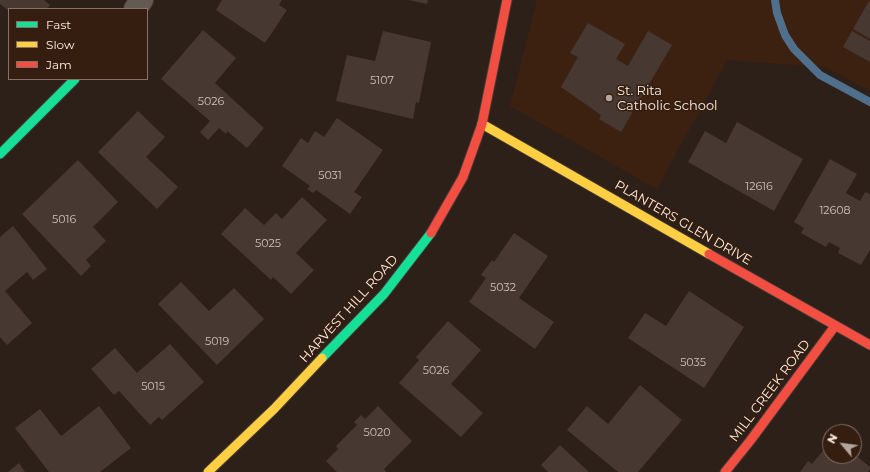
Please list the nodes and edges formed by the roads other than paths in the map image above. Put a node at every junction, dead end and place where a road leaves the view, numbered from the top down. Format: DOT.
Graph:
graph roads {
  1 [pos="142,0"];
  2 [pos="508,0"];
  3 [pos="136,8"];
  4 [pos="74,80"];
  5 [pos="482,124"];
  6 [pos="0,154"];
  7 [pos="835,326"];
  8 [pos="870,345"];
  9 [pos="208,472"];
  10 [pos="725,472"];
  1 -- 3 [label="street"];
  2 -- 5 [label="street, HARVEST HILL ROAD"];
  4 -- 6 [label="street"];
  5 -- 7 [label="street, PLANTERS GLEN DRIVE"];
  5 -- 9 [label="street, HARVEST HILL ROAD"];
  7 -- 8 [label="street, PLANTERS GLEN DRIVE"];
  7 -- 10 [label="street, MILL CREEK ROAD"];
}
